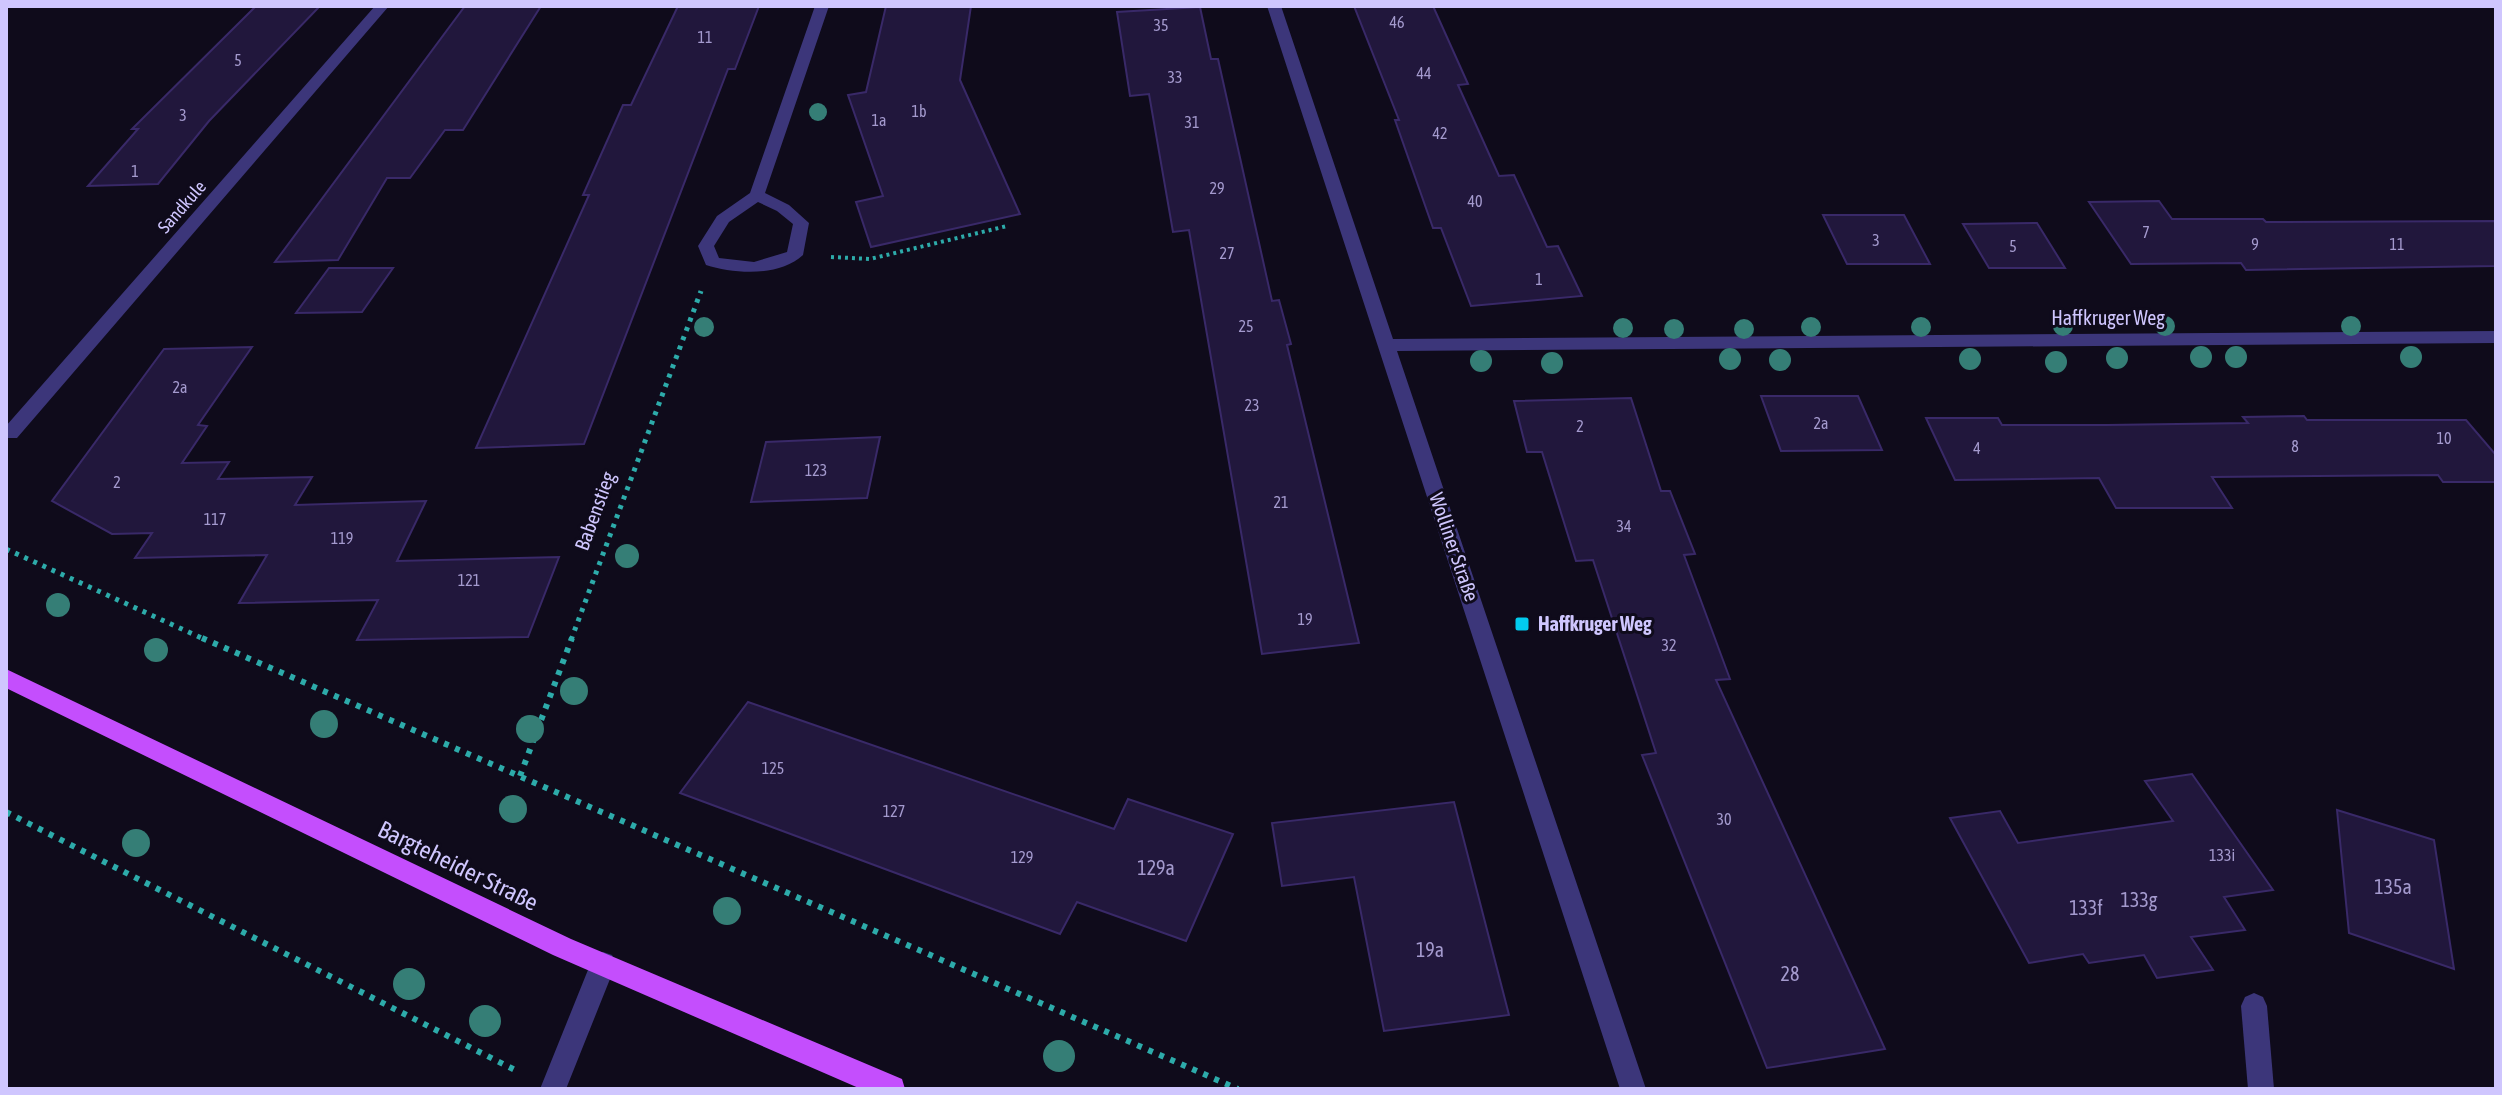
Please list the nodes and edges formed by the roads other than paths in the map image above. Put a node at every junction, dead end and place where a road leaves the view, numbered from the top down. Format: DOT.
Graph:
graph roads {
  1 [pos="382,6"];
  2 [pos="822,6"];
  3 [pos="1274,6"];
  4 [pos="757,195"];
  5 [pos="2496,337"];
  6 [pos="1385,345"];
  7 [pos="10,433"];
  8 [pos="6,678"];
  9 [pos="603,964"];
  10 [pos="2254,1006"];
  11 [pos="553,1089"];
  12 [pos="892,1089"];
  13 [pos="1633,1089"];
  14 [pos="2261,1089"];
  1 -- 7 [label="street, Sandkule"];
  2 -- 4 [label="street"];
  3 -- 6 [label="street, Wolliner Straße"];
  4 -- 4 [label="street"];
  5 -- 6 [label="street, Haffkruger Weg"];
  6 -- 13 [label="street, Wolliner Straße"];
  8 -- 9 [label="main road, Bargteheider Straße"];
  9 -- 11 [label="street"];
  9 -- 12 [label="main road, Bargteheider Straße"];
  10 -- 14 [label="street"];
}
